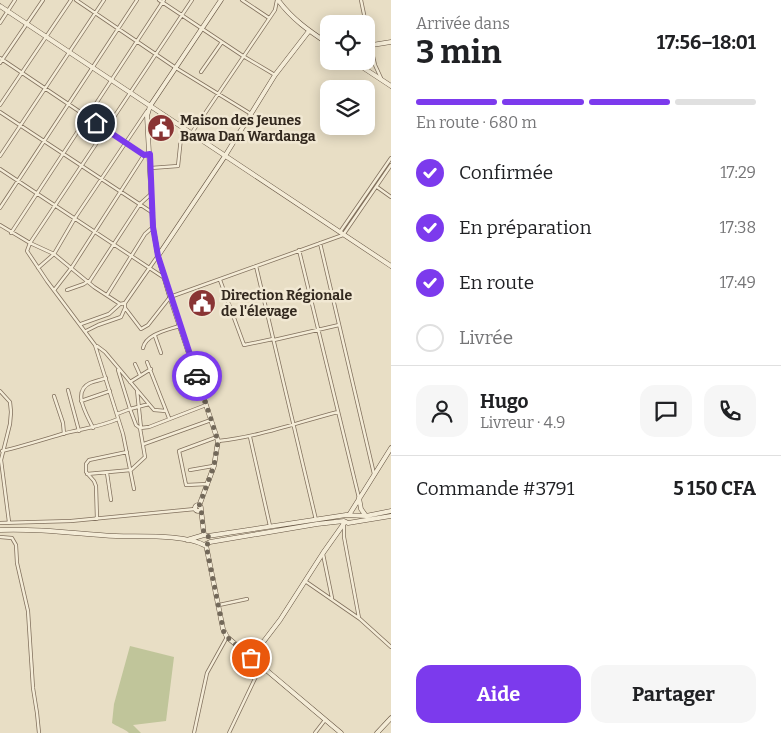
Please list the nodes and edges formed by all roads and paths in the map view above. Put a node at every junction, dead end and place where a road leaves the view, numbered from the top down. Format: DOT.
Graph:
graph roads {
  1 [pos="15,0"];
  2 [pos="43,0"];
  3 [pos="70,0"];
  4 [pos="76,0"];
  5 [pos="104,0"];
  6 [pos="137,0"];
  7 [pos="159,0"];
  8 [pos="192,0"];
  9 [pos="221,0"];
  10 [pos="242,0"];
  11 [pos="278,0"];
  12 [pos="361,0"];
  13 [pos="164,1"];
  14 [pos="0,6"];
  15 [pos="8,11"];
  16 [pos="95,13"];
  17 [pos="181,15"];
  18 [pos="364,15"];
  19 [pos="269,18"];
  20 [pos="0,23"];
  21 [pos="27,24"];
  22 [pos="118,29"];
  23 [pos="202,29"];
  24 [pos="308,31"];
  25 [pos="46,36"];
  26 [pos="320,38"];
  27 [pos="137,42"];
  28 [pos="222,42"];
  29 [pos="391,42"];
  30 [pos="375,45"];
  31 [pos="70,52"];
  32 [pos="156,54"];
  33 [pos="243,56"];
  34 [pos="1,59"];
  35 [pos="0,63"];
  36 [pos="375,65"];
  37 [pos="92,67"];
  38 [pos="176,68"];
  39 [pos="366,70"];
  40 [pos="22,72"];
  41 [pos="201,72"];
  42 [pos="275,76"];
  43 [pos="381,80"];
  44 [pos="111,81"];
  45 [pos="391,86"];
  46 [pos="45,89"];
  47 [pos="130,93"];
  48 [pos="218,94"];
  49 [pos="68,104"];
  50 [pos="0,105"];
  51 [pos="150,106"];
  52 [pos="147,111"];
  53 [pos="0,112"];
  54 [pos="251,114"];
  55 [pos="87,117"];
  56 [pos="20,125"];
  57 [pos="182,128"];
  58 [pos="106,129"];
  59 [pos="192,134"];
  60 [pos="44,141"];
  61 [pos="126,143"];
  62 [pos="63,154"];
  63 [pos="150,154"];
  64 [pos="144,155"];
  65 [pos="0,156"];
  66 [pos="225,156"];
  67 [pos="391,158"];
  68 [pos="391,165"];
  69 [pos="81,166"];
  70 [pos="151,168"];
  71 [pos="0,169"];
  72 [pos="102,179"];
  73 [pos="17,181"];
  74 [pos="377,187"];
  75 [pos="121,192"];
  76 [pos="152,192"];
  77 [pos="36,194"];
  78 [pos="391,197"];
  79 [pos="140,204"];
  80 [pos="54,205"];
  81 [pos="0,208"];
  82 [pos="153,213"];
  83 [pos="75,218"];
  84 [pos="0,226"];
  85 [pos="153,227"];
  86 [pos="95,232"];
  87 [pos="11,233"];
  88 [pos="340,234"];
  89 [pos="30,243"];
  90 [pos="320,243"];
  91 [pos="114,244"];
  92 [pos="299,250"];
  93 [pos="54,254"];
  94 [pos="131,256"];
  95 [pos="158,256"];
  96 [pos="256,266"];
  97 [pos="391,266"];
  98 [pos="72,267"];
  99 [pos="38,268"];
  100 [pos="149,268"];
  101 [pos="163,277"];
  102 [pos="220,280"];
  103 [pos="88,281"];
  104 [pos="55,290"];
  105 [pos="67,290"];
  106 [pos="107,295"];
  107 [pos="170,297"];
  108 [pos="125,303"];
  109 [pos="120,304"];
  110 [pos="125,308"];
  111 [pos="81,324"];
  112 [pos="339,325"];
  113 [pos="180,326"];
  114 [pos="319,330"];
  115 [pos="86,331"];
  116 [pos="155,336"];
  117 [pos="274,340"];
  118 [pos="95,345"];
  119 [pos="143,348"];
  120 [pos="161,353"];
  121 [pos="147,362"];
  122 [pos="135,364"];
  123 [pos="117,367"];
  124 [pos="151,369"];
  125 [pos="140,375"];
  126 [pos="106,378"];
  127 [pos="130,382"];
  128 [pos="68,390"];
  129 [pos="137,390"];
  130 [pos="0,391"];
  131 [pos="110,391"];
  132 [pos="54,396"];
  133 [pos="81,401"];
  134 [pos="149,404"];
  135 [pos="206,405"];
  136 [pos="139,407"];
  137 [pos="130,409"];
  138 [pos="166,411"];
  139 [pos="338,412"];
  140 [pos="117,414"];
  141 [pos="169,418"];
  142 [pos="118,419"];
  143 [pos="212,420"];
  144 [pos="293,423"];
  145 [pos="93,428"];
  146 [pos="141,428"];
  147 [pos="79,431"];
  148 [pos="64,434"];
  149 [pos="250,437"];
  150 [pos="218,439"];
  151 [pos="144,444"];
  152 [pos="391,448"];
  153 [pos="2,451"];
  154 [pos="127,452"];
  155 [pos="214,466"];
  156 [pos="130,470"];
  157 [pos="190,470"];
  158 [pos="107,473"];
  159 [pos="87,474"];
  160 [pos="374,475"];
  161 [pos="208,484"];
  162 [pos="134,488"];
  163 [pos="359,498"];
  164 [pos="111,500"];
  165 [pos="198,509"];
  166 [pos="391,511"];
  167 [pos="348,516"];
  168 [pos="366,516"];
  169 [pos="391,516"];
  170 [pos="97,519"];
  171 [pos="316,520"];
  172 [pos="9,522"];
  173 [pos="346,522"];
  174 [pos="0,523"];
  175 [pos="270,527"];
  176 [pos="0,530"];
  177 [pos="205,536"];
  178 [pos="0,537"];
  179 [pos="186,540"];
  180 [pos="208,543"];
  181 [pos="201,544"];
  182 [pos="323,552"];
  183 [pos="305,581"];
  184 [pos="247,598"];
  185 [pos="332,599"];
  186 [pos="220,605"];
  187 [pos="360,619"];
  188 [pos="227,637"];
  189 [pos="391,647"];
  190 [pos="251,658"];
  191 [pos="261,666"];
  192 [pos="326,720"];
  193 [pos="390,721"];
  194 [pos="38,733"];
  195 [pos="194,733"];
  196 [pos="229,733"];
  197 [pos="315,733"];
  198 [pos="342,733"];
  199 [pos="376,733"];
  1 -- 15 [label="street"];
  2 -- 21 [label="street"];
  3 -- 25 [label="street"];
  4 -- 16 [label="street"];
  5 -- 16 [label="street"];
  6 -- 22 [label="street"];
  7 -- 13 [label="street"];
  8 -- 17 [label="street"];
  9 -- 23 [label="street"];
  10 -- 19 [label="street"];
  11 -- 19 [label="street"];
  11 -- 24 [label="street"];
  12 -- 18 [label="street"];
  13 -- 17 [label="street"];
  13 -- 27 [label="street"];
  14 -- 15 [label="street"];
  15 -- 20 [label="street"];
  15 -- 21 [label="street"];
  16 -- 22 [label="street"];
  16 -- 31 [label="street"];
  17 -- 23 [label="street"];
  17 -- 32 [label="street"];
  19 -- 33 [label="street"];
  21 -- 25 [label="street"];
  21 -- 34 [label="street"];
  22 -- 27 [label="street"];
  22 -- 37 [label="street"];
  23 -- 28 [label="street"];
  23 -- 38 [label="street"];
  24 -- 26 [label="street"];
  24 -- 42 [label="street"];
  25 -- 31 [label="street"];
  25 -- 40 [label="street"];
  27 -- 32 [label="street"];
  27 -- 44 [label="street"];
  28 -- 33 [label="street"];
  28 -- 41 [label="street"];
  29 -- 30 [label="street"];
  31 -- 37 [label="street"];
  31 -- 46 [label="street"];
  32 -- 38 [label="street"];
  32 -- 47 [label="street"];
  33 -- 42 [label="street"];
  33 -- 48 [label="street"];
  34 -- 35 [label="street"];
  34 -- 40 [label="street"];
  36 -- 43 [label="street"];
  37 -- 44 [label="street"];
  37 -- 49 [label="street"];
  38 -- 48 [label="street"];
  38 -- 51 [label="street"];
  39 -- 43 [label="street"];
  40 -- 46 [label="street"];
  40 -- 50 [label="street"];
  42 -- 54 [label="street"];
  43 -- 45 [label="street"];
  44 -- 47 [label="street"];
  44 -- 55 [label="street"];
  46 -- 49 [label="street"];
  46 -- 56 [label="street"];
  47 -- 51 [label="street"];
  47 -- 58 [label="street"];
  48 -- 54 [label="street"];
  48 -- 59 [label="street"];
  49 -- 55 [label="street"];
  49 -- 60 [label="street"];
  51 -- 52 [label="street"];
  51 -- 57 [label="street"];
  52 -- 61 [label="street"];
  52 -- 63 [label="street"];
  53 -- 56 [label="street"];
  54 -- 66 [label="street"];
  55 -- 58 [label="street"];
  55 -- 62 [label="street"];
  56 -- 60 [label="street"];
  56 -- 65 [label="street"];
  57 -- 59 [label="street"];
  57 -- 70 [label="street"];
  58 -- 61 [label="street"];
  58 -- 69 [label="street"];
  59 -- 66 [label="street"];
  60 -- 62 [label="street"];
  60 -- 73 [label="street"];
  61 -- 64 [label="street"];
  61 -- 72 [label="street"];
  62 -- 69 [label="street"];
  62 -- 77 [label="street"];
  63 -- 64 [label="street"];
  63 -- 70 [label="street"];
  64 -- 75 [label="street"];
  66 -- 88 [label="street"];
  66 -- 95 [label="street"];
  67 -- 88 [label="street"];
  68 -- 74 [label="street"];
  69 -- 72 [label="street"];
  69 -- 80 [label="street"];
  70 -- 76 [label="street"];
  71 -- 73 [label="street"];
  72 -- 75 [label="street"];
  72 -- 83 [label="street"];
  73 -- 77 [label="street"];
  73 -- 81 [label="street"];
  74 -- 78 [label="street"];
  74 -- 88 [label="street"];
  75 -- 79 [label="street"];
  75 -- 86 [label="street"];
  76 -- 79 [label="street"];
  76 -- 82 [label="street"];
  77 -- 80 [label="street"];
  77 -- 87 [label="street"];
  79 -- 82 [label="street"];
  79 -- 91 [label="street"];
  80 -- 83 [label="street"];
  80 -- 89 [label="street"];
  82 -- 85 [label="street"];
  83 -- 86 [label="street"];
  83 -- 93 [label="street"];
  84 -- 87 [label="street"];
  85 -- 94 [label="street"];
  85 -- 95 [label="street"];
  86 -- 91 [label="street"];
  86 -- 98 [label="street"];
  87 -- 89 [label="street"];
  88 -- 90 [label="street"];
  88 -- 97 [label="street"];
  89 -- 93 [label="street"];
  89 -- 99 [label="street"];
  90 -- 92 [label="street"];
  90 -- 112 [label="street"];
  91 -- 94 [label="street"];
  91 -- 103 [label="street"];
  92 -- 96 [label="street"];
  92 -- 114 [label="street"];
  93 -- 98 [label="street"];
  93 -- 99 [label="street"];
  94 -- 100 [label="street"];
  94 -- 106 [label="street"];
  95 -- 100 [label="street"];
  95 -- 101 [label="street"];
  96 -- 102 [label="street"];
  96 -- 117 [label="street"];
  98 -- 103 [label="street"];
  98 -- 104 [label="street"];
  99 -- 104 [label="street"];
  100 -- 101 [label="street"];
  100 -- 108 [label="street"];
  101 -- 107 [label="street"];
  102 -- 107 [label="street"];
  102 -- 117 [label="street"];
  103 -- 105 [label="street"];
  103 -- 106 [label="street"];
  104 -- 111 [label="street"];
  106 -- 109 [label="street"];
  107 -- 110 [label="street"];
  107 -- 113 [label="street"];
  108 -- 109 [label="street"];
  108 -- 110 [label="street"];
  109 -- 111 [label="street"];
  110 -- 115 [label="street"];
  111 -- 115 [label="street"];
  112 -- 114 [label="street"];
  112 -- 160 [label="street"];
  113 -- 116 [label="street"];
  113 -- 135 [label="street"];
  114 -- 117 [label="street"];
  114 -- 139 [label="street"];
  115 -- 118 [label="street"];
  116 -- 119 [label="street"];
  116 -- 120 [label="street"];
  117 -- 144 [label="street"];
  118 -- 123 [label="street"];
  118 -- 126 [label="street"];
  121 -- 124 [label="street"];
  122 -- 125 [label="street"];
  123 -- 127 [label="street"];
  123 -- 137 [label="street"];
  124 -- 125 [label="street"];
  124 -- 138 [label="street"];
  125 -- 127 [label="street"];
  126 -- 131 [label="street"];
  126 -- 133 [label="street"];
  127 -- 129 [label="street"];
  128 -- 147 [label="street"];
  129 -- 134 [label="street"];
  129 -- 136 [label="street"];
  130 -- 153 [label="street"];
  131 -- 133 [label="street"];
  131 -- 140 [label="street"];
  132 -- 148 [label="street"];
  133 -- 145 [label="street"];
  134 -- 136 [label="street"];
  134 -- 138 [label="street"];
  135 -- 141 [label="street"];
  135 -- 143 [label="street"];
  136 -- 137 [label="street"];
  136 -- 146 [label="street"];
  137 -- 140 [label="street"];
  137 -- 146 [label="street"];
  138 -- 141 [label="street"];
  139 -- 144 [label="street"];
  139 -- 163 [label="street"];
  140 -- 142 [label="street"];
  141 -- 146 [label="street"];
  142 -- 145 [label="street"];
  142 -- 154 [label="street"];
  143 -- 150 [label="street"];
  143 -- 151 [label="street"];
  144 -- 149 [label="street"];
  144 -- 171 [label="street"];
  145 -- 147 [label="street"];
  146 -- 151 [label="street"];
  147 -- 148 [label="street"];
  148 -- 153 [label="street"];
  149 -- 150 [label="street"];
  149 -- 175 [label="street"];
  150 -- 155 [label="street"];
  150 -- 161 [label="street"];
  151 -- 156 [label="street"];
  152 -- 160 [label="street"];
  153 -- 172 [label="street"];
  154 -- 156 [label="street"];
  154 -- 159 [label="street"];
  155 -- 157 [label="street"];
  155 -- 161 [label="street"];
  156 -- 158 [label="street"];
  156 -- 162 [label="street"];
  158 -- 159 [label="street"];
  158 -- 164 [label="street"];
  159 -- 170 [label="street"];
  160 -- 163 [label="street"];
  161 -- 165 [label="street"];
  163 -- 167 [label="street"];
  163 -- 168 [label="street"];
  165 -- 170 [label="street"];
  165 -- 177 [label="street"];
  166 -- 168 [label="street"];
  167 -- 168 [label="street"];
  167 -- 171 [label="street"];
  167 -- 173 [label="street"];
  167 -- 173 [label="street"];
  169 -- 173 [label="street"];
  170 -- 172 [label="street"];
  171 -- 175 [label="street"];
  172 -- 174 [label="street"];
  173 -- 180 [label="street"];
  173 -- 182 [label="street"];
  173 -- 187 [label="street"];
  175 -- 177 [label="street"];
  176 -- 179 [label="street"];
  177 -- 179 [label="street"];
  177 -- 180 [label="street"];
  177 -- 181 [label="street"];
  178 -- 194 [label="street"];
  179 -- 181 [label="street"];
  180 -- 181 [label="street"];
  180 -- 186 [label="street"];
  182 -- 183 [label="street"];
  182 -- 185 [label="street"];
  183 -- 185 [label="street"];
  183 -- 190 [label="street"];
  184 -- 186 [label="street"];
  185 -- 187 [label="street"];
  186 -- 188 [label="street"];
  187 -- 189 [label="street"];
  188 -- 190 [label="street"];
  188 -- 195 [label="street"];
  190 -- 191 [label="street"];
  191 -- 192 [label="street"];
  191 -- 196 [label="street"];
  192 -- 197 [label="street"];
  192 -- 198 [label="street"];
  193 -- 199 [label="street"];
}
